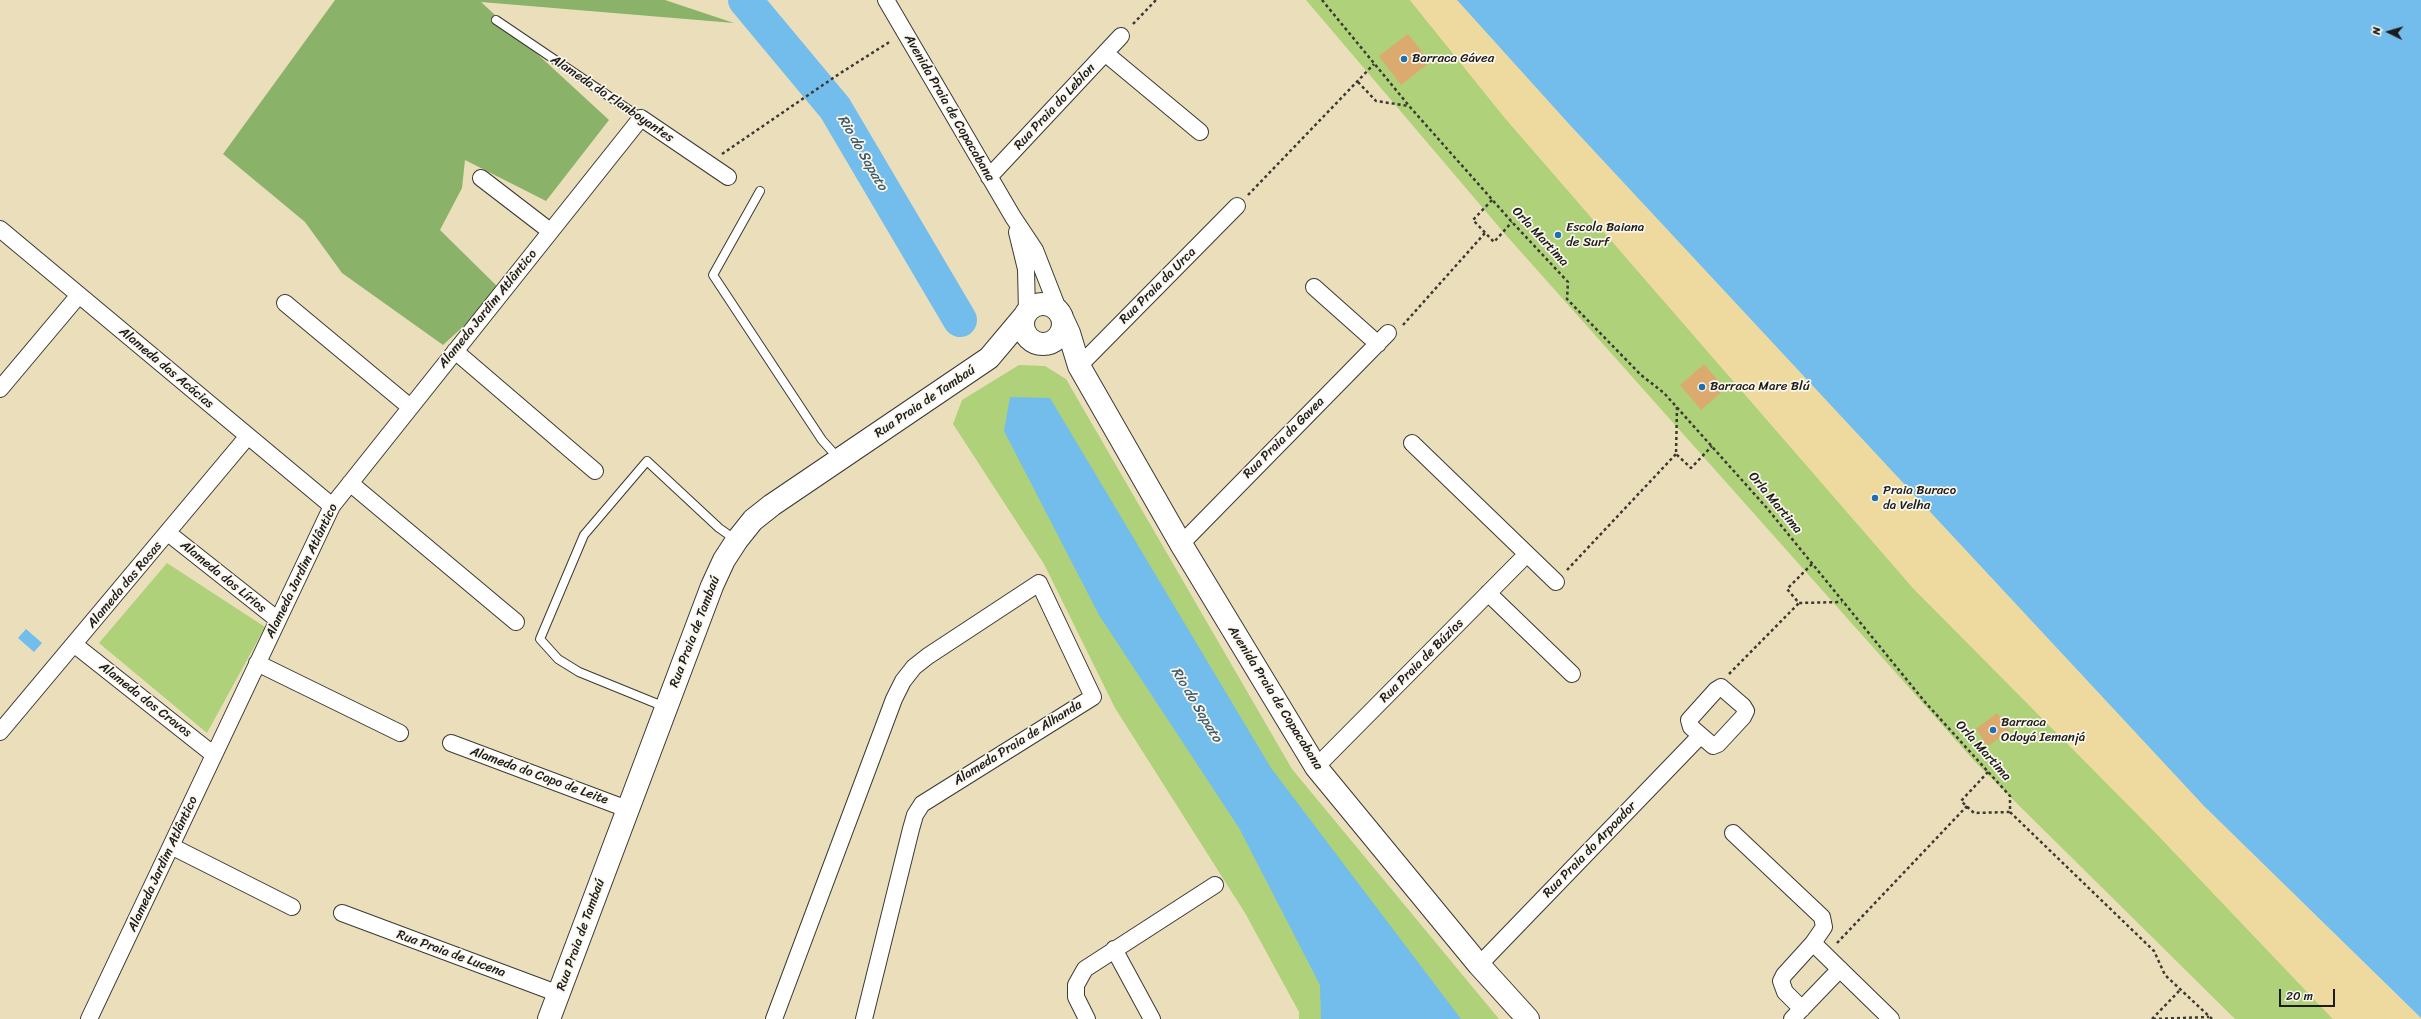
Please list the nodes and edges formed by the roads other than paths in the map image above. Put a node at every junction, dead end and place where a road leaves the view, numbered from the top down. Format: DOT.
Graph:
graph roads {
  1 [pos="886,0"];
  2 [pos="496,20"];
  3 [pos="1121,36"];
  4 [pos="1106,53"];
  5 [pos="641,118"];
  6 [pos="1200,132"];
  7 [pos="989,177"];
  8 [pos="481,178"];
  9 [pos="728,178"];
  10 [pos="760,191"];
  11 [pos="1237,206"];
  12 [pos="1013,217"];
  13 [pos="0,229"];
  14 [pos="550,231"];
  15 [pos="1314,287"];
  16 [pos="79,296"];
  17 [pos="286,303"];
  18 [pos="1027,313"];
  19 [pos="1061,316"];
  20 [pos="1039,343"];
  21 [pos="455,351"];
  22 [pos="989,358"];
  23 [pos="1079,366"];
  24 [pos="0,389"];
  25 [pos="410,407"];
  26 [pos="248,436"];
  27 [pos="1412,443"];
  28 [pos="840,460"];
  29 [pos="595,471"];
  30 [pos="350,483"];
  31 [pos="332,506"];
  32 [pos="168,533"];
  33 [pos="737,540"];
  34 [pos="1181,544"];
  35 [pos="1527,554"];
  36 [pos="1556,582"];
  37 [pos="1488,593"];
  38 [pos="278,620"];
  39 [pos="516,622"];
  40 [pos="75,645"];
  41 [pos="257,663"];
  42 [pos="1572,674"];
  43 [pos="666,707"];
  44 [pos="0,732"];
  45 [pos="400,733"];
  46 [pos="1700,736"];
  47 [pos="451,743"];
  48 [pos="214,755"];
  49 [pos="1316,768"];
  50 [pos="627,809"];
  51 [pos="1733,833"];
  52 [pos="171,846"];
  53 [pos="1215,884"];
  54 [pos="292,906"];
  55 [pos="342,913"];
  56 [pos="1813,943"];
  57 [pos="1114,949"];
  58 [pos="1479,964"];
  59 [pos="1840,969"];
  60 [pos="559,994"];
  61 [pos="1797,1014"];
  62 [pos="89,1019"];
  63 [pos="549,1019"];
  64 [pos="774,1019"];
  65 [pos="864,1019"];
  66 [pos="1087,1019"];
  67 [pos="1152,1019"];
  68 [pos="1528,1019"];
  69 [pos="1891,1019"];
  1 -- 7 [label="street, Avenida Praia de Copacabana"];
  2 -- 5 [label="lane, Alameda do Flanboyantes"];
  3 -- 4 [label="street, Rua Praia do Leblon"];
  4 -- 6 [label="street"];
  4 -- 7 [label="street, Rua Praia do Leblon"];
  5 -- 9 [label="street, Alameda do Flanboyantes"];
  5 -- 14 [label="street, Alameda Jardim Atlântico"];
  7 -- 12 [label="street, Avenida Praia de Copacabana"];
  8 -- 14 [label="street"];
  10 -- 28 [label="lane"];
  11 -- 23 [label="street, Rua Praia da Urca"];
  12 -- 18 [label="street, Avenida Praia de Copacabana"];
  12 -- 19 [label="street, Avenida Praia de Copacabana"];
  13 -- 16 [label="street, Alameda das Acácias"];
  14 -- 21 [label="street, Alameda Jardim Atlântico"];
  15 -- 34 [label="street, Rua Praia da Gavea"];
  16 -- 24 [label="street"];
  16 -- 26 [label="street, Alameda das Acácias"];
  17 -- 25 [label="street"];
  18 -- 19 [label="street"];
  18 -- 20 [label="street"];
  18 -- 22 [label="street, Rua Praia de Tambaú"];
  19 -- 20 [label="street"];
  19 -- 23 [label="street, Avenida Praia de Copacabana"];
  20 -- 22 [label="street, Rua Praia de Tambaú"];
  20 -- 23 [label="street, Avenida Praia de Copacabana"];
  21 -- 25 [label="street, Alameda Jardim Atlântico"];
  21 -- 29 [label="street"];
  22 -- 28 [label="street, Rua Praia de Tambaú"];
  23 -- 34 [label="street, Avenida Praia de Copacabana"];
  25 -- 30 [label="street, Alameda Jardim Atlântico"];
  26 -- 31 [label="street, Alameda das Acácias"];
  26 -- 32 [label="street, Alameda das Rosas"];
  27 -- 35 [label="street"];
  28 -- 33 [label="street, Rua Praia de Tambaú"];
  30 -- 31 [label="street, Alameda Jardim Atlântico"];
  30 -- 39 [label="street"];
  31 -- 38 [label="street, Alameda Jardim Atlântico"];
  32 -- 38 [label="street, Alameda dos Lírios"];
  32 -- 40 [label="street, Alameda das Rosas"];
  33 -- 43 [label="street, Rua Praia de Tambaú"];
  33 -- 43 [label="lane"];
  34 -- 49 [label="street, Avenida Praia de Copacabana"];
  35 -- 36 [label="street"];
  35 -- 37 [label="street, Rua Praia de Búzios"];
  37 -- 42 [label="street"];
  37 -- 49 [label="street, Rua Praia de Búzios"];
  38 -- 41 [label="street, Alameda Jardim Atlântico"];
  40 -- 44 [label="street, Alameda das Rosas"];
  40 -- 48 [label="street, Alameda dos Cravos"];
  41 -- 45 [label="street"];
  41 -- 48 [label="street, Alameda Jardim Atlântico"];
  43 -- 50 [label="street, Rua Praia de Tambaú"];
  46 -- 46 [label="street"];
  46 -- 58 [label="street, Rua Praia do Arpoador"];
  47 -- 50 [label="street, Alameda do Copo de Leite"];
  48 -- 52 [label="street, Alameda Jardim Atlântico"];
  49 -- 58 [label="street, Avenida Praia de Copacabana"];
  50 -- 60 [label="street, Rua Praia de Tambaú"];
  51 -- 56 [label="street"];
  52 -- 54 [label="street"];
  52 -- 62 [label="street, Alameda Jardim Atlântico"];
  53 -- 57 [label="street"];
  55 -- 60 [label="street, Rua Praia de Lucena"];
  56 -- 59 [label="street"];
  56 -- 61 [label="street"];
  57 -- 66 [label="street"];
  57 -- 67 [label="street"];
  58 -- 68 [label="street, Avenida Praia de Copacabana"];
  59 -- 61 [label="street"];
  59 -- 69 [label="street"];
  60 -- 63 [label="street, Rua Praia de Tambaú"];
  64 -- 65 [label="street, Alameda Praia de Alhanda"];
}
